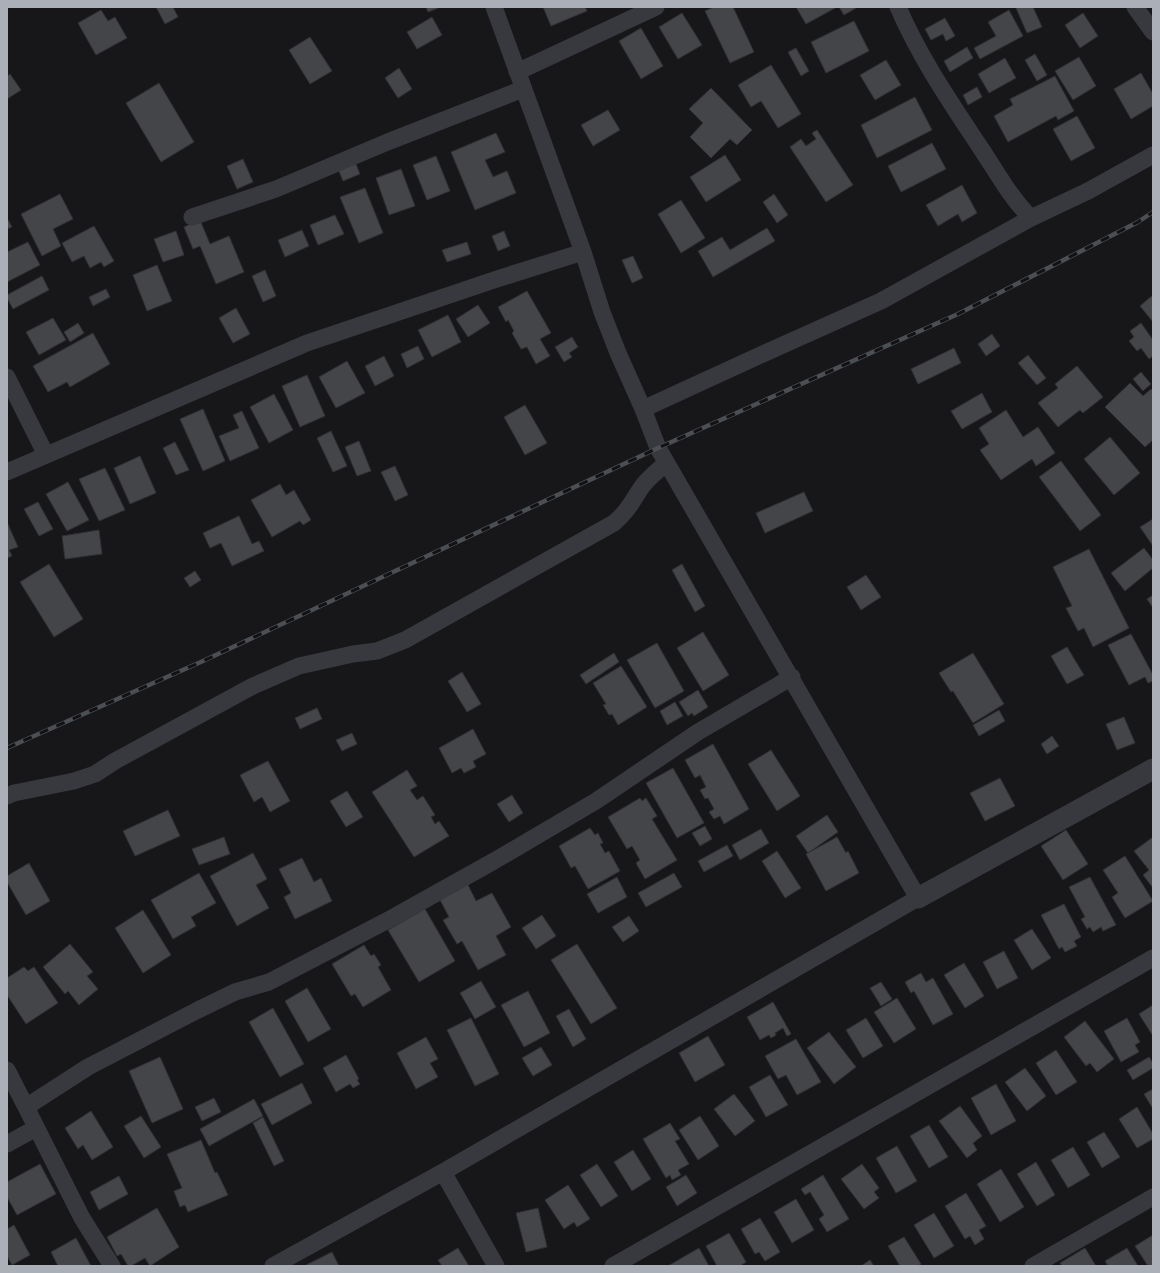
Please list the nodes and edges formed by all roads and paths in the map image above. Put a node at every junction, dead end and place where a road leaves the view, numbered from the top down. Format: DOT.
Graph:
graph roads {
  1 [pos="494,7"];
  2 [pos="656,7"];
  3 [pos="898,7"];
  4 [pos="1135,7"];
  5 [pos="1153,32"];
  6 [pos="517,72"];
  7 [pos="523,89"];
  8 [pos="1153,155"];
  9 [pos="192,217"];
  10 [pos="1031,218"];
  11 [pos="583,252"];
  12 [pos="7,377"];
  13 [pos="643,409"];
  14 [pos="46,455"];
  15 [pos="666,463"];
  16 [pos="7,472"];
  17 [pos="792,677"];
  18 [pos="1153,769"];
  19 [pos="7,796"];
  20 [pos="918,898"];
  21 [pos="1153,958"];
  22 [pos="7,1070"];
  23 [pos="26,1107"];
  24 [pos="36,1128"];
  25 [pos="7,1144"];
  26 [pos="443,1172"];
  27 [pos="1153,1197"];
  28 [pos="112,1266"];
  29 [pos="273,1266"];
  30 [pos="496,1266"];
  31 [pos="613,1266"];
  32 [pos="1033,1266"];
  1 -- 6 [label="street"];
  2 -- 6 [label="street"];
  3 -- 10 [label="street"];
  4 -- 5 [label="street"];
  6 -- 7 [label="street"];
  7 -- 9 [label="street"];
  7 -- 11 [label="street"];
  8 -- 10 [label="street"];
  10 -- 13 [label="street"];
  11 -- 13 [label="street"];
  11 -- 14 [label="street"];
  12 -- 14 [label="street"];
  13 -- 15 [label="street"];
  14 -- 16 [label="street"];
  15 -- 17 [label="street"];
  15 -- 19 [label="street"];
  17 -- 20 [label="street"];
  17 -- 23 [label="street"];
  18 -- 20 [label="street"];
  20 -- 26 [label="street"];
  21 -- 31 [label="street"];
  22 -- 23 [label="street"];
  23 -- 24 [label="street"];
  24 -- 25 [label="street"];
  24 -- 28 [label="street"];
  26 -- 29 [label="street"];
  26 -- 30 [label="street"];
  27 -- 32 [label="street"];
}
